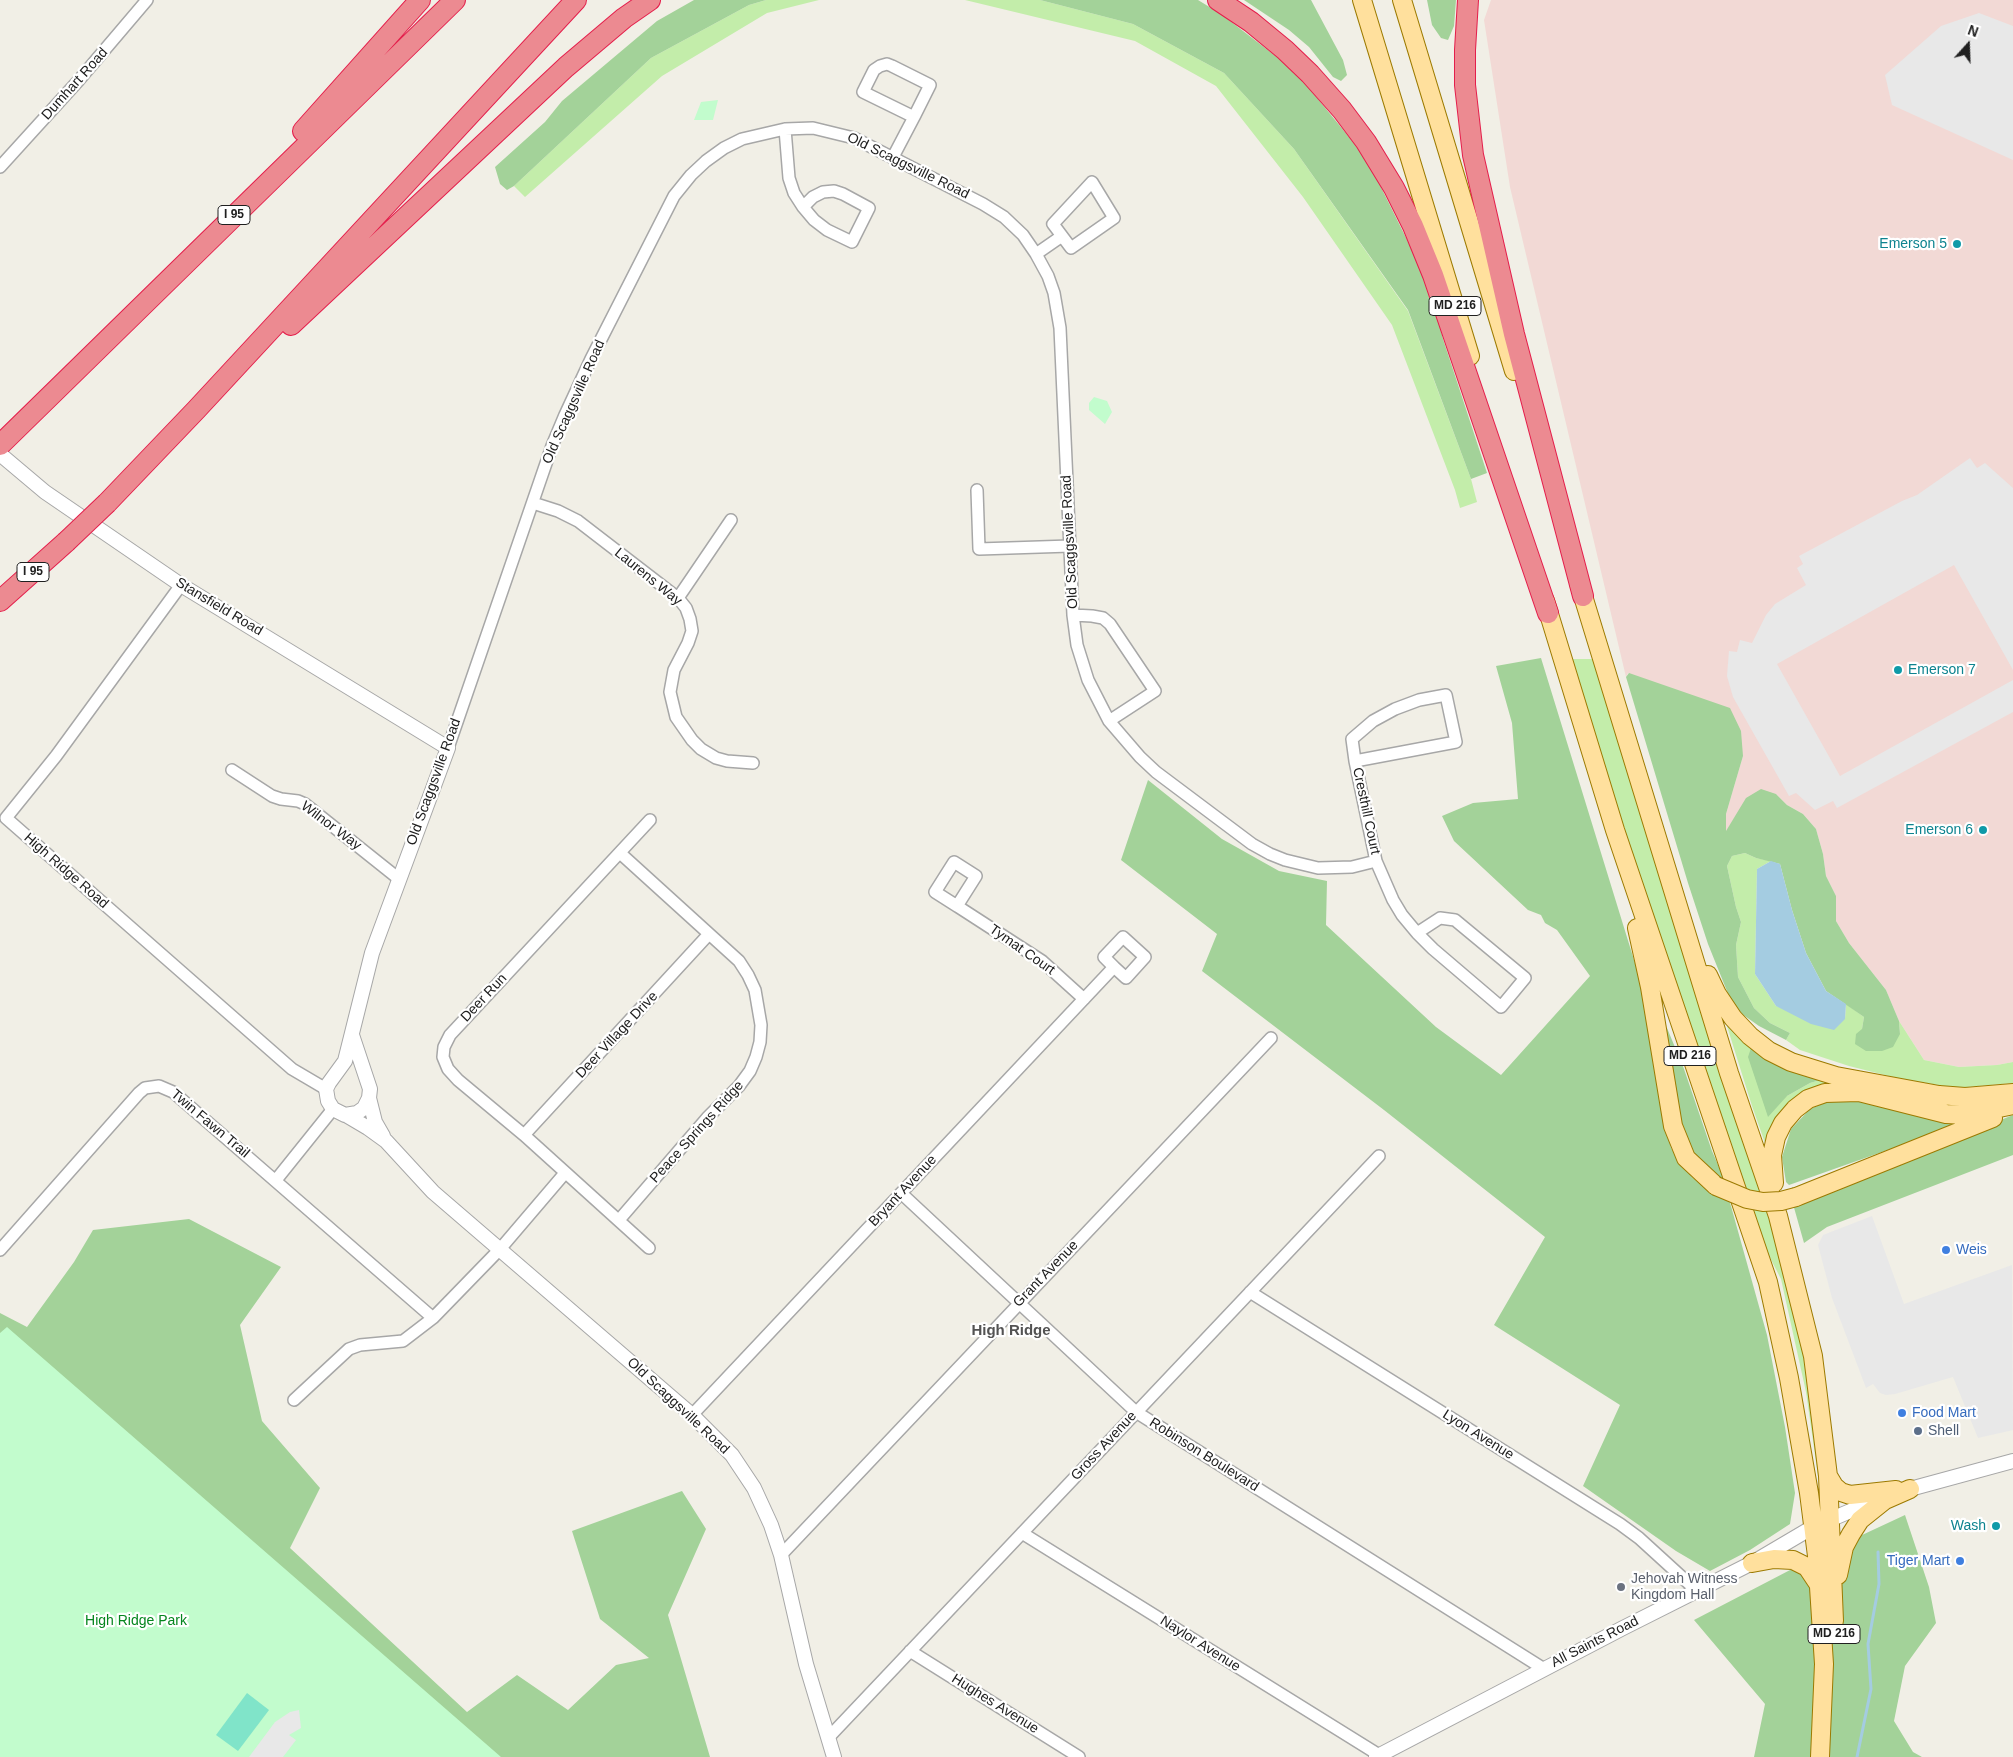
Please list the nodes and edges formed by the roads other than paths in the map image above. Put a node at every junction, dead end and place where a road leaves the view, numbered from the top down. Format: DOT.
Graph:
graph roads {
  1 [pos="147,0"];
  2 [pos="420,0"];
  3 [pos="454,0"];
  4 [pos="576,0"];
  5 [pos="650,0"];
  6 [pos="1218,0"];
  7 [pos="1362,0"];
  8 [pos="1402,0"];
  9 [pos="1468,0"];
  10 [pos="914,117"];
  11 [pos="785,129"];
  12 [pos="893,157"];
  13 [pos="0,166"];
  14 [pos="803,207"];
  15 [pos="1062,236"];
  16 [pos="1036,254"];
  17 [pos="159,288"];
  18 [pos="196,410"];
  19 [pos="0,445"];
  20 [pos="0,454"];
  21 [pos="977,490"];
  22 [pos="533,503"];
  23 [pos="731,520"];
  24 [pos="1070,546"];
  25 [pos="181,585"];
  26 [pos="1582,596"];
  27 [pos="678,598"];
  28 [pos="0,601"];
  29 [pos="1548,613"];
  30 [pos="1073,616"];
  31 [pos="1109,721"];
  32 [pos="448,748"];
  33 [pos="1355,761"];
  34 [pos="753,764"];
  35 [pos="232,770"];
  36 [pos="3,815"];
  37 [pos="1649,816"];
  38 [pos="650,820"];
  39 [pos="1614,830"];
  40 [pos="620,853"];
  41 [pos="1376,861"];
  42 [pos="399,880"];
  43 [pos="957,906"];
  44 [pos="1417,933"];
  45 [pos="709,934"];
  46 [pos="1114,967"];
  47 [pos="1084,999"];
  48 [pos="352,1035"];
  49 [pos="1271,1038"];
  50 [pos="333,1077"];
  51 [pos="367,1082"];
  52 [pos="326,1089"];
  53 [pos="2013,1093"];
  54 [pos="369,1098"];
  55 [pos="2013,1105"];
  56 [pos="333,1109"];
  57 [pos="2013,1109"];
  58 [pos="346,1114"];
  59 [pos="524,1135"];
  60 [pos="386,1141"];
  61 [pos="1379,1156"];
  62 [pos="565,1173"];
  63 [pos="276,1180"];
  64 [pos="901,1194"];
  65 [pos="1778,1216"];
  66 [pos="619,1220"];
  67 [pos="501,1248"];
  68 [pos="649,1248"];
  69 [pos="0,1250"];
  70 [pos="1250,1292"];
  71 [pos="1018,1303"];
  72 [pos="433,1318"];
  73 [pos="294,1400"];
  74 [pos="1136,1412"];
  75 [pos="692,1415"];
  76 [pos="2013,1461"];
  77 [pos="1828,1476"];
  78 [pos="1910,1489"];
  79 [pos="1830,1520"];
  80 [pos="1813,1527"];
  81 [pos="1022,1533"];
  82 [pos="781,1555"];
  83 [pos="1752,1563"];
  84 [pos="1820,1585"];
  85 [pos="1696,1590"];
  86 [pos="1834,1640"];
  87 [pos="910,1651"];
  88 [pos="1544,1669"];
  89 [pos="829,1737"];
  90 [pos="1820,1752"];
  91 [pos="1378,1756"];
  92 [pos="834,1757"];
  93 [pos="1079,1757"];
  1 -- 13 [label="street, Dumhart Road"];
  2 -- 17 [label="highway"];
  3 -- 17 [label="highway, I 95"];
  4 -- 18 [label="highway, I 95"];
  5 -- 18 [label="highway"];
  6 -- 29 [label="highway"];
  7 -- 29 [label="main road, MD 216"];
  8 -- 26 [label="main road, MD 216"];
  9 -- 26 [label="highway"];
  10 -- 10 [label="street"];
  10 -- 12 [label="street"];
  11 -- 12 [label="street, Old Scaggsville Road"];
  11 -- 14 [label="street"];
  11 -- 22 [label="street, Old Scaggsville Road"];
  12 -- 16 [label="street, Old Scaggsville Road"];
  14 -- 14 [label="street"];
  15 -- 15 [label="street"];
  15 -- 16 [label="street"];
  16 -- 24 [label="street, Old Scaggsville Road"];
  17 -- 19 [label="highway, I 95"];
  18 -- 28 [label="highway, I 95, bridge"];
  20 -- 25 [label="street, Stansfield Road"];
  21 -- 24 [label="street"];
  22 -- 27 [label="street, Laurens Way"];
  22 -- 32 [label="street, Old Scaggsville Road"];
  23 -- 27 [label="street"];
  24 -- 30 [label="street, Old Scaggsville Road"];
  25 -- 32 [label="street, Stansfield Road"];
  25 -- 36 [label="street, High Ridge Road"];
  26 -- 37 [label="main road, MD 216"];
  27 -- 34 [label="street, Laurens Way"];
  29 -- 39 [label="main road, MD 216"];
  30 -- 31 [label="street, Old Scaggsville Road"];
  30 -- 31 [label="street"];
  31 -- 41 [label="street, Old Scaggsville Road"];
  32 -- 42 [label="street, Old Scaggsville Road"];
  33 -- 33 [label="street, Cresthill Court"];
  33 -- 41 [label="street, Cresthill Court"];
  35 -- 42 [label="street, Wilnor Way"];
  36 -- 52 [label="street, High Ridge Road"];
  37 -- 53 [label="main road"];
  37 -- 65 [label="main road, MD 216"];
  38 -- 40 [label="street, Deer Run"];
  39 -- 57 [label="main road, bridge"];
  39 -- 80 [label="main road, MD 216"];
  40 -- 45 [label="street, Peace Springs Ridge"];
  40 -- 59 [label="street, Deer Run"];
  41 -- 44 [label="street, Cresthill Court"];
  42 -- 48 [label="street, Old Scaggsville Road"];
  43 -- 47 [label="street, Tymat Court"];
  44 -- 44 [label="street, Cresthill Court"];
  45 -- 59 [label="street, Deer Village Drive"];
  45 -- 66 [label="street, Peace Springs Ridge"];
  46 -- 47 [label="street, Bryant Avenue"];
  47 -- 64 [label="street, Bryant Avenue"];
  48 -- 50 [label="street, Old Scaggsville Road"];
  48 -- 51 [label="street, Old Scaggsville Road"];
  49 -- 71 [label="street, Grant Avenue"];
  50 -- 51 [label="street"];
  50 -- 52 [label="street"];
  51 -- 54 [label="street"];
  52 -- 56 [label="street"];
  54 -- 58 [label="street"];
  54 -- 60 [label="street, Old Scaggsville Road"];
  55 -- 65 [label="main road"];
  56 -- 58 [label="street"];
  56 -- 63 [label="street"];
  58 -- 60 [label="street, Old Scaggsville Road"];
  59 -- 62 [label="street, Deer Run"];
  60 -- 67 [label="street, Old Scaggsville Road"];
  61 -- 70 [label="street, Gross Avenue"];
  62 -- 66 [label="street, Deer Run"];
  62 -- 67 [label="street"];
  63 -- 69 [label="street, Twin Fawn Trail"];
  63 -- 72 [label="street, Twin Fawn Trail"];
  64 -- 71 [label="street, Robinson Boulevard"];
  64 -- 75 [label="street, Bryant Avenue"];
  65 -- 77 [label="main road, MD 216"];
  66 -- 68 [label="street, Deer Run"];
  67 -- 72 [label="street"];
  67 -- 75 [label="street, Old Scaggsville Road"];
  70 -- 74 [label="street, Gross Avenue"];
  70 -- 85 [label="street, Lyon Avenue"];
  71 -- 74 [label="street, Robinson Boulevard"];
  71 -- 82 [label="street, Grant Avenue"];
  72 -- 73 [label="street"];
  74 -- 81 [label="street, Gross Avenue"];
  74 -- 88 [label="street, Robinson Boulevard"];
  75 -- 82 [label="street, Old Scaggsville Road"];
  76 -- 78 [label="street, All Saints Road"];
  77 -- 78 [label="main road"];
  77 -- 79 [label="main road, MD 216"];
  78 -- 79 [label="street, All Saints Road"];
  78 -- 86 [label="main road"];
  79 -- 80 [label="street, All Saints Road"];
  79 -- 86 [label="main road, MD 216"];
  80 -- 83 [label="street, All Saints Road"];
  80 -- 84 [label="main road, MD 216"];
  81 -- 87 [label="street, Gross Avenue"];
  81 -- 91 [label="street, Naylor Avenue"];
  82 -- 89 [label="street, Old Scaggsville Road"];
  83 -- 84 [label="main road"];
  83 -- 85 [label="street, All Saints Road"];
  84 -- 90 [label="main road, MD 216"];
  85 -- 88 [label="street, All Saints Road"];
  86 -- 90 [label="main road, MD 216"];
  87 -- 89 [label="street, Gross Avenue"];
  87 -- 93 [label="street, Hughes Avenue"];
  88 -- 91 [label="street, All Saints Road"];
  89 -- 92 [label="street, Old Scaggsville Road"];
}
